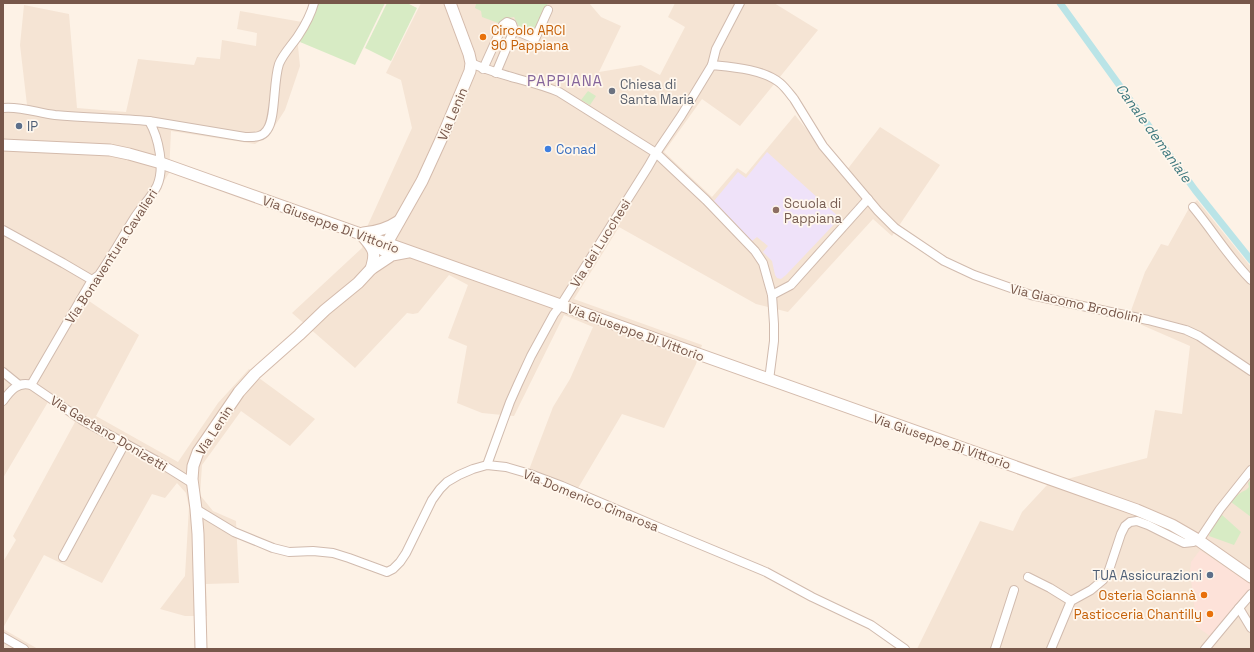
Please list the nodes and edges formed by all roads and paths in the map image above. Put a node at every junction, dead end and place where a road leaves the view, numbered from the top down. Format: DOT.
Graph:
graph roads {
  1 [pos="314,3"];
  2 [pos="450,3"];
  3 [pos="740,3"];
  4 [pos="548,10"];
  5 [pos="514,30"];
  6 [pos="471,63"];
  7 [pos="712,65"];
  8 [pos="483,69"];
  9 [pos="496,73"];
  10 [pos="3,108"];
  11 [pos="149,121"];
  12 [pos="3,145"];
  13 [pos="656,153"];
  14 [pos="161,163"];
  15 [pos="868,199"];
  16 [pos="1193,207"];
  17 [pos="400,220"];
  18 [pos="3,230"];
  19 [pos="360,234"];
  20 [pos="387,244"];
  21 [pos="409,252"];
  22 [pos="371,269"];
  23 [pos="92,280"];
  24 [pos="1251,280"];
  25 [pos="772,295"];
  26 [pos="561,305"];
  27 [pos="1251,371"];
  28 [pos="3,372"];
  29 [pos="769,380"];
  30 [pos="26,384"];
  31 [pos="3,401"];
  32 [pos="125,443"];
  33 [pos="487,465"];
  34 [pos="1251,470"];
  35 [pos="192,483"];
  36 [pos="196,509"];
  37 [pos="1198,540"];
  38 [pos="63,557"];
  39 [pos="1028,577"];
  40 [pos="1251,577"];
  41 [pos="1014,590"];
  42 [pos="1251,594"];
  43 [pos="1071,601"];
  44 [pos="1239,608"];
  45 [pos="1251,628"];
  46 [pos="6,639"];
  47 [pos="5,649"];
  48 [pos="24,649"];
  49 [pos="201,649"];
  50 [pos="905,649"];
  51 [pos="995,649"];
  52 [pos="1051,649"];
  53 [pos="1205,649"];
  1 -- 11 [label="street"];
  2 -- 6 [label="main road"];
  3 -- 7 [label="street"];
  4 -- 5 [label="street"];
  5 -- 8 [label="street"];
  5 -- 9 [label="street"];
  6 -- 8 [label="street"];
  6 -- 17 [label="main road, Via Lenin"];
  7 -- 13 [label="street"];
  7 -- 15 [label="street, Via Giacomo Brodolini"];
  8 -- 9 [label="street"];
  9 -- 13 [label="street"];
  10 -- 11 [label="street"];
  11 -- 14 [label="street, Via Bonaventura Cavalieri"];
  12 -- 14 [label="main road, Via Giuseppe Di Vittorio"];
  13 -- 25 [label="street"];
  13 -- 26 [label="street, Via dei Lucchesi"];
  14 -- 19 [label="main road, Via Giuseppe Di Vittorio"];
  14 -- 23 [label="street, Via Bonaventura Cavalieri"];
  15 -- 25 [label="street"];
  15 -- 27 [label="street, Via Giacomo Brodolini"];
  16 -- 24 [label="street"];
  17 -- 19 [label="main road"];
  17 -- 20 [label="main road, Via Lenin"];
  17 -- 21 [label="main road, Via Lenin"];
  18 -- 23 [label="street"];
  19 -- 20 [label="main road, Via Giuseppe Di Vittorio"];
  19 -- 22 [label="main road"];
  20 -- 21 [label="main road, Via Giuseppe Di Vittorio"];
  20 -- 22 [label="main road, Via Lenin"];
  21 -- 22 [label="main road, Via Lenin"];
  21 -- 26 [label="main road, Via Giuseppe Di Vittorio"];
  22 -- 35 [label="main road, Via Lenin"];
  23 -- 30 [label="street, Via Bonaventura Cavalieri"];
  25 -- 29 [label="street"];
  26 -- 29 [label="main road, Via Giuseppe Di Vittorio"];
  26 -- 33 [label="street, Via dei Lucchesi"];
  28 -- 30 [label="street, Via Gaetano Donizetti"];
  29 -- 37 [label="main road, Via Giuseppe Di Vittorio"];
  30 -- 31 [label="street, Via Bonaventura Cavalieri"];
  30 -- 32 [label="street, Via Gaetano Donizetti"];
  32 -- 35 [label="street, Via Gaetano Donizetti"];
  32 -- 38 [label="street"];
  33 -- 36 [label="street, Via Domenico Cimarosa"];
  33 -- 50 [label="street, Via Domenico Cimarosa"];
  34 -- 37 [label="street"];
  35 -- 36 [label="main road, Via Lenin"];
  36 -- 49 [label="main road, Via Lenin"];
  37 -- 40 [label="main road, Via Giuseppe Di Vittorio"];
  37 -- 43 [label="street"];
  39 -- 43 [label="street"];
  41 -- 51 [label="street"];
  42 -- 44 [label="street"];
  43 -- 52 [label="street"];
  44 -- 45 [label="street"];
  44 -- 53 [label="street"];
  46 -- 47 [label="street"];
  46 -- 48 [label="street"];
}
